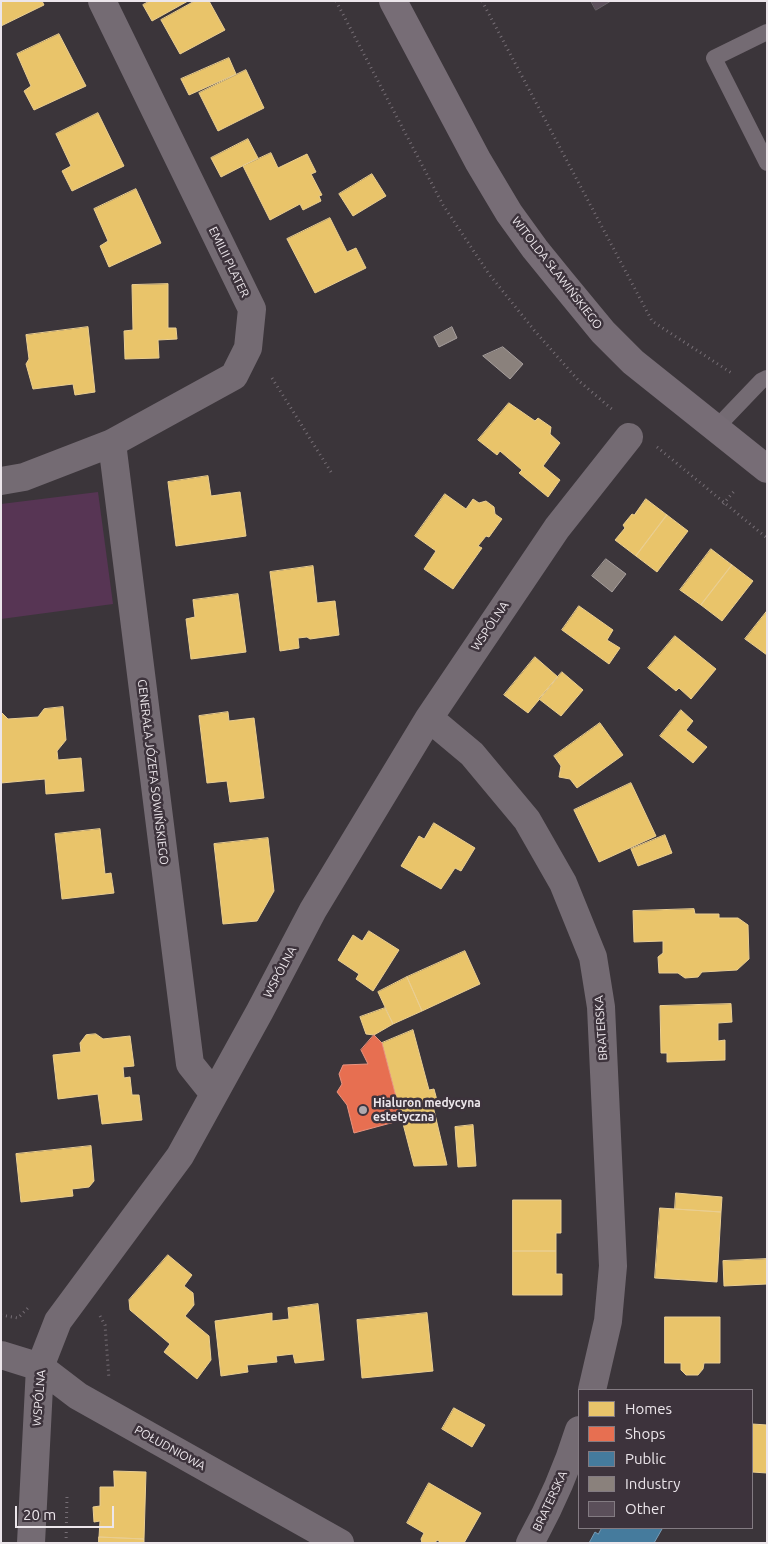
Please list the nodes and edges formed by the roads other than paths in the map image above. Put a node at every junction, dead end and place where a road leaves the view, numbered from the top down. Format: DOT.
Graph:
graph roads {
  1 [pos="102,1"];
  2 [pos="393,1"];
  3 [pos="767,32"];
  4 [pos="767,163"];
  5 [pos="767,378"];
  6 [pos="716,428"];
  7 [pos="629,437"];
  8 [pos="112,443"];
  9 [pos="767,469"];
  10 [pos="1,481"];
  11 [pos="429,718"];
  12 [pos="214,1094"];
  13 [pos="1,1354"];
  14 [pos="40,1367"];
  15 [pos="592,1389"];
  16 [pos="578,1433"];
  17 [pos="31,1543"];
  18 [pos="340,1543"];
  19 [pos="530,1543"];
  1 -- 8 [label="street, EMILII PLATER"];
  2 -- 6 [label="main road, WITOLDA SŁAWIŃSKIEGO"];
  3 -- 4 [label="lane"];
  5 -- 6 [label="lane"];
  6 -- 9 [label="main road, WITOLDA SŁAWIŃSKIEGO"];
  7 -- 11 [label="street, WSPÓLNA"];
  8 -- 10 [label="street, EMILII PLATER"];
  8 -- 12 [label="street, GENERAŁA JÓZEFA SOWIŃSKIEGO"];
  11 -- 12 [label="street, WSPÓLNA"];
  11 -- 15 [label="street, BRATERSKA"];
  12 -- 14 [label="street, WSPÓLNA"];
  13 -- 14 [label="street, POŁUDNIOWA"];
  14 -- 17 [label="street, WSPÓLNA"];
  14 -- 18 [label="street, POŁUDNIOWA"];
  16 -- 19 [label="street, BRATERSKA"];
}
